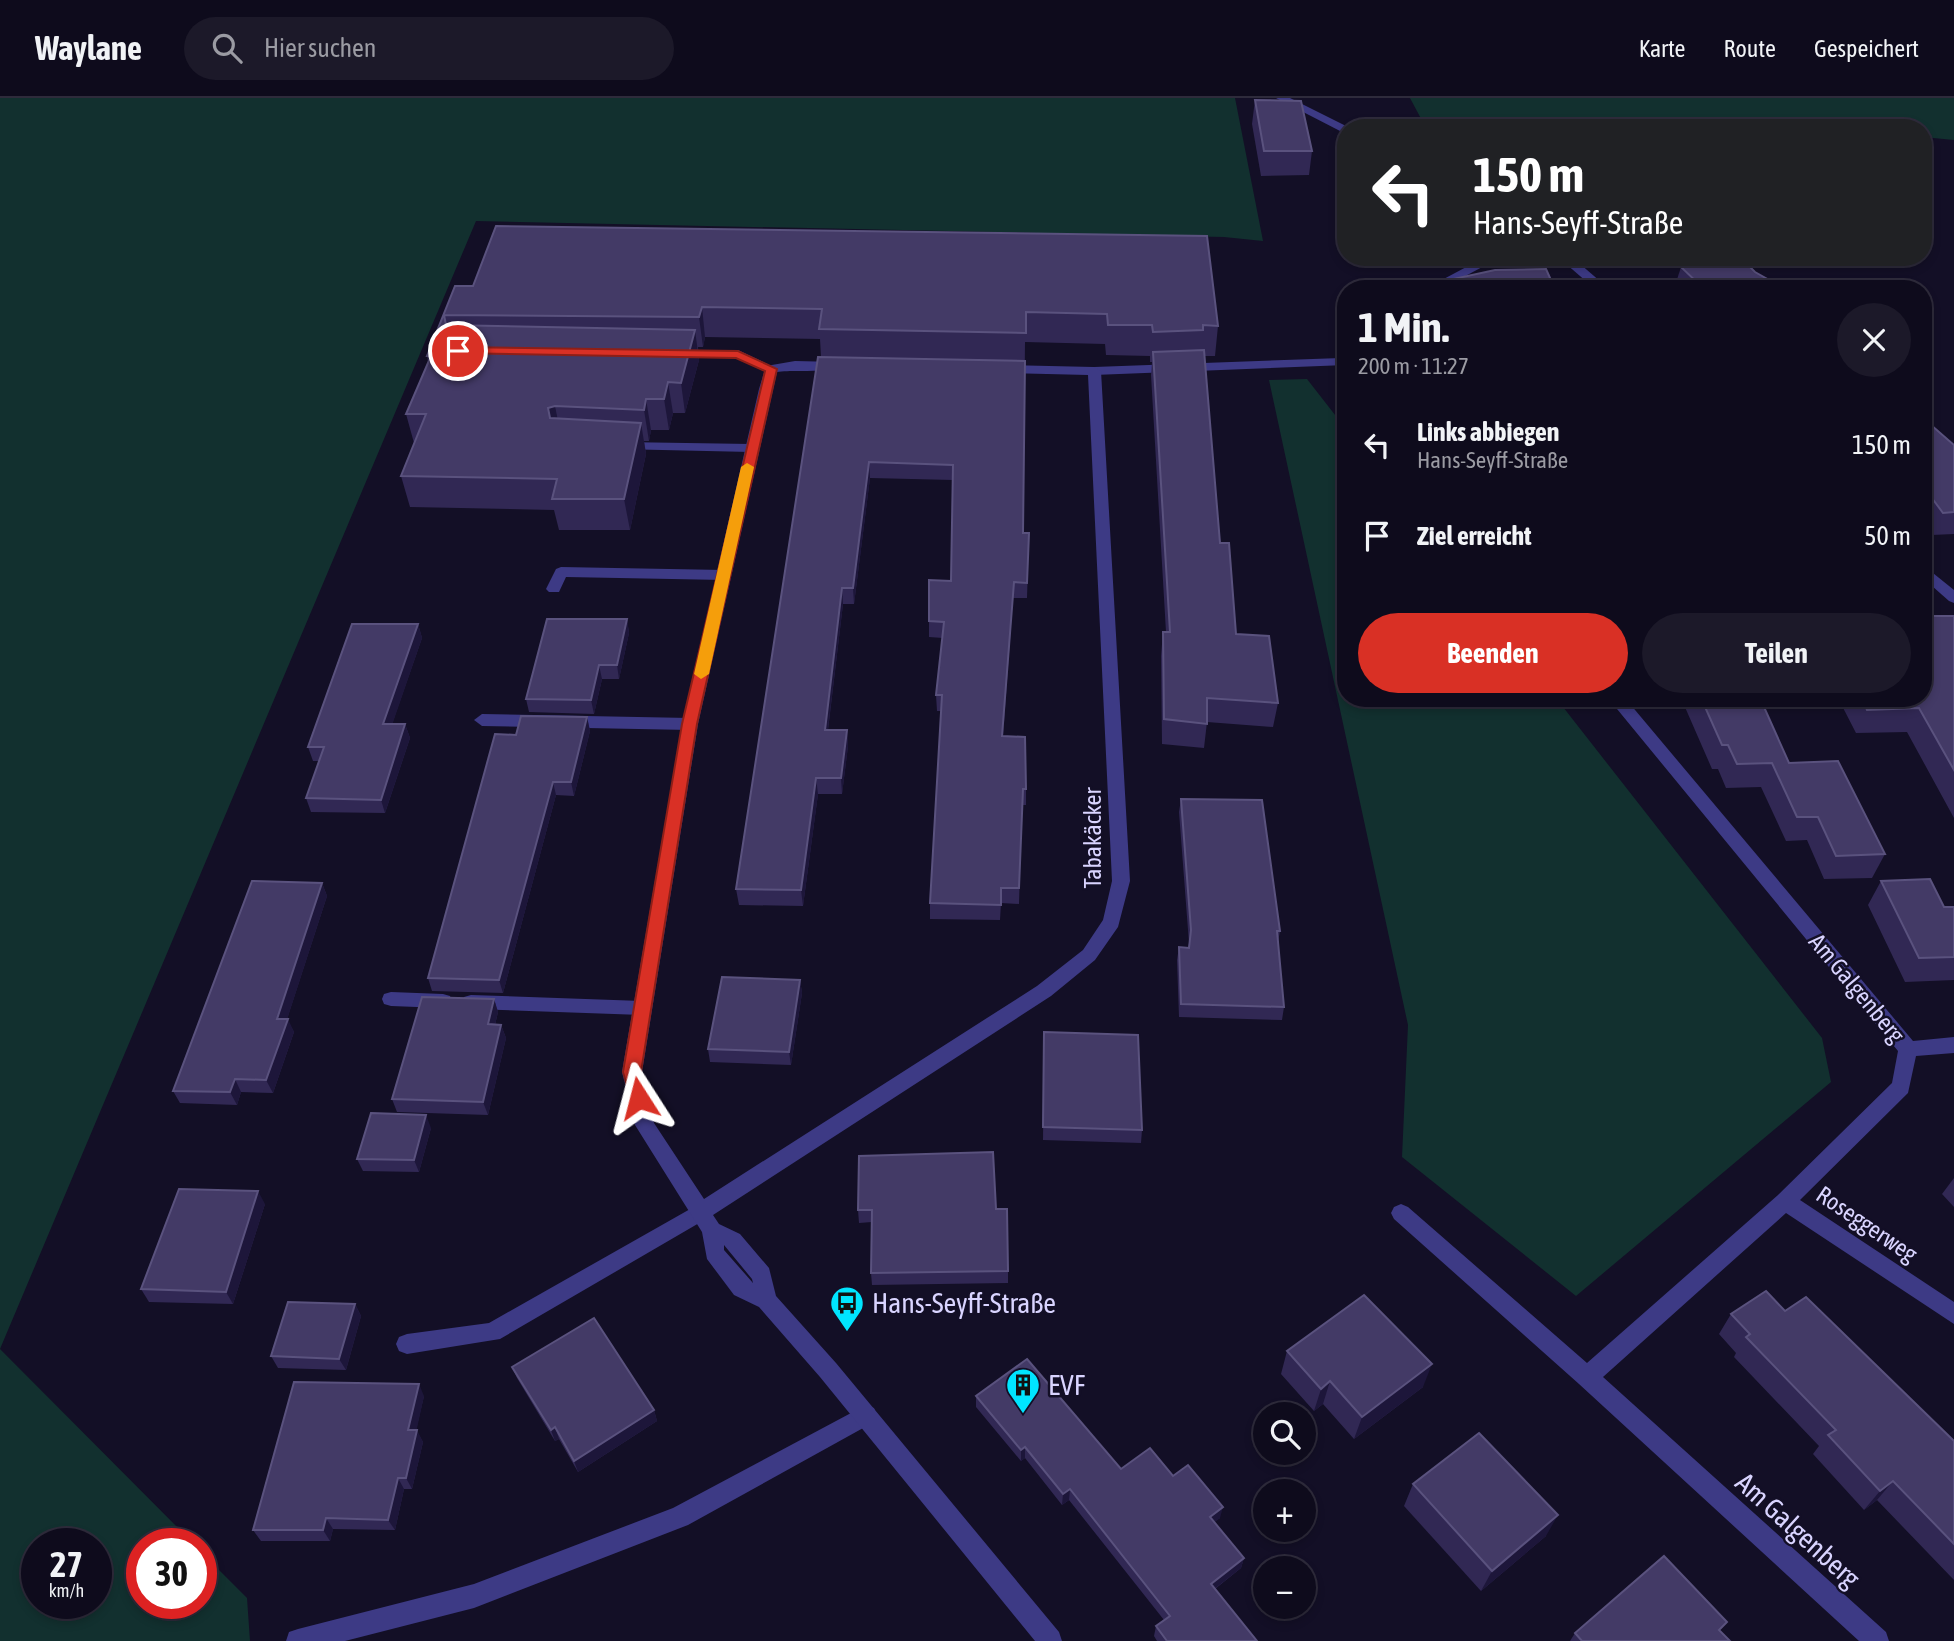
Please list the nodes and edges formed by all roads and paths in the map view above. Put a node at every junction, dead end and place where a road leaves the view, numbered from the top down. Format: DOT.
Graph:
graph roads {
  1 [pos="1281,98"];
  2 [pos="1337,126"];
  3 [pos="1477,266"];
  4 [pos="1575,266"];
  5 [pos="1449,280"];
  6 [pos="1592,280"];
  7 [pos="658,353"];
  8 [pos="1337,361"];
  9 [pos="856,366"];
  10 [pos="771,369"];
  11 [pos="985,369"];
  12 [pos="1094,370"];
  13 [pos="609,445"];
  14 [pos="751,448"];
  15 [pos="724,575"];
  16 [pos="1932,578"];
  17 [pos="554,589"];
  18 [pos="1954,598"];
  19 [pos="1623,707"];
  20 [pos="482,720"];
  21 [pos="690,724"];
  22 [pos="391,999"];
  23 [pos="642,1009"];
  24 [pos="1954,1045"];
  25 [pos="1908,1049"];
  26 [pos="1785,1201"];
  27 [pos="1401,1213"];
  28 [pos="706,1222"];
  29 [pos="1954,1314"];
  30 [pos="407,1344"];
  31 [pos="1587,1377"];
  32 [pos="866,1415"];
  33 [pos="298,1641"];
  34 [pos="1050,1641"];
  35 [pos="1877,1641"];
  1 -- 2 [label="street"];
  3 -- 5 [label="street"];
  4 -- 6 [label="street"];
  7 -- 10 [label="street"];
  8 -- 12 [label="street"];
  9 -- 10 [label="street"];
  10 -- 14 [label="street"];
  11 -- 12 [label="street"];
  12 -- 28 [label="street, Tabakäcker"];
  13 -- 14 [label="street"];
  14 -- 15 [label="street"];
  15 -- 17 [label="street"];
  15 -- 21 [label="street"];
  16 -- 18 [label="street"];
  19 -- 25 [label="street, Am Galgenberg"];
  20 -- 21 [label="street"];
  21 -- 23 [label="street"];
  22 -- 23 [label="street"];
  23 -- 28 [label="street"];
  24 -- 25 [label="street"];
  25 -- 26 [label="street, Am Galgenberg"];
  26 -- 29 [label="street, Roseggerweg"];
  26 -- 31 [label="street, Am Galgenberg"];
  27 -- 31 [label="street, Am Galgenberg"];
  28 -- 30 [label="street, Tabakäcker"];
  28 -- 32 [label="street"];
  31 -- 35 [label="street, Am Galgenberg"];
  32 -- 33 [label="street"];
  32 -- 34 [label="street"];
}
